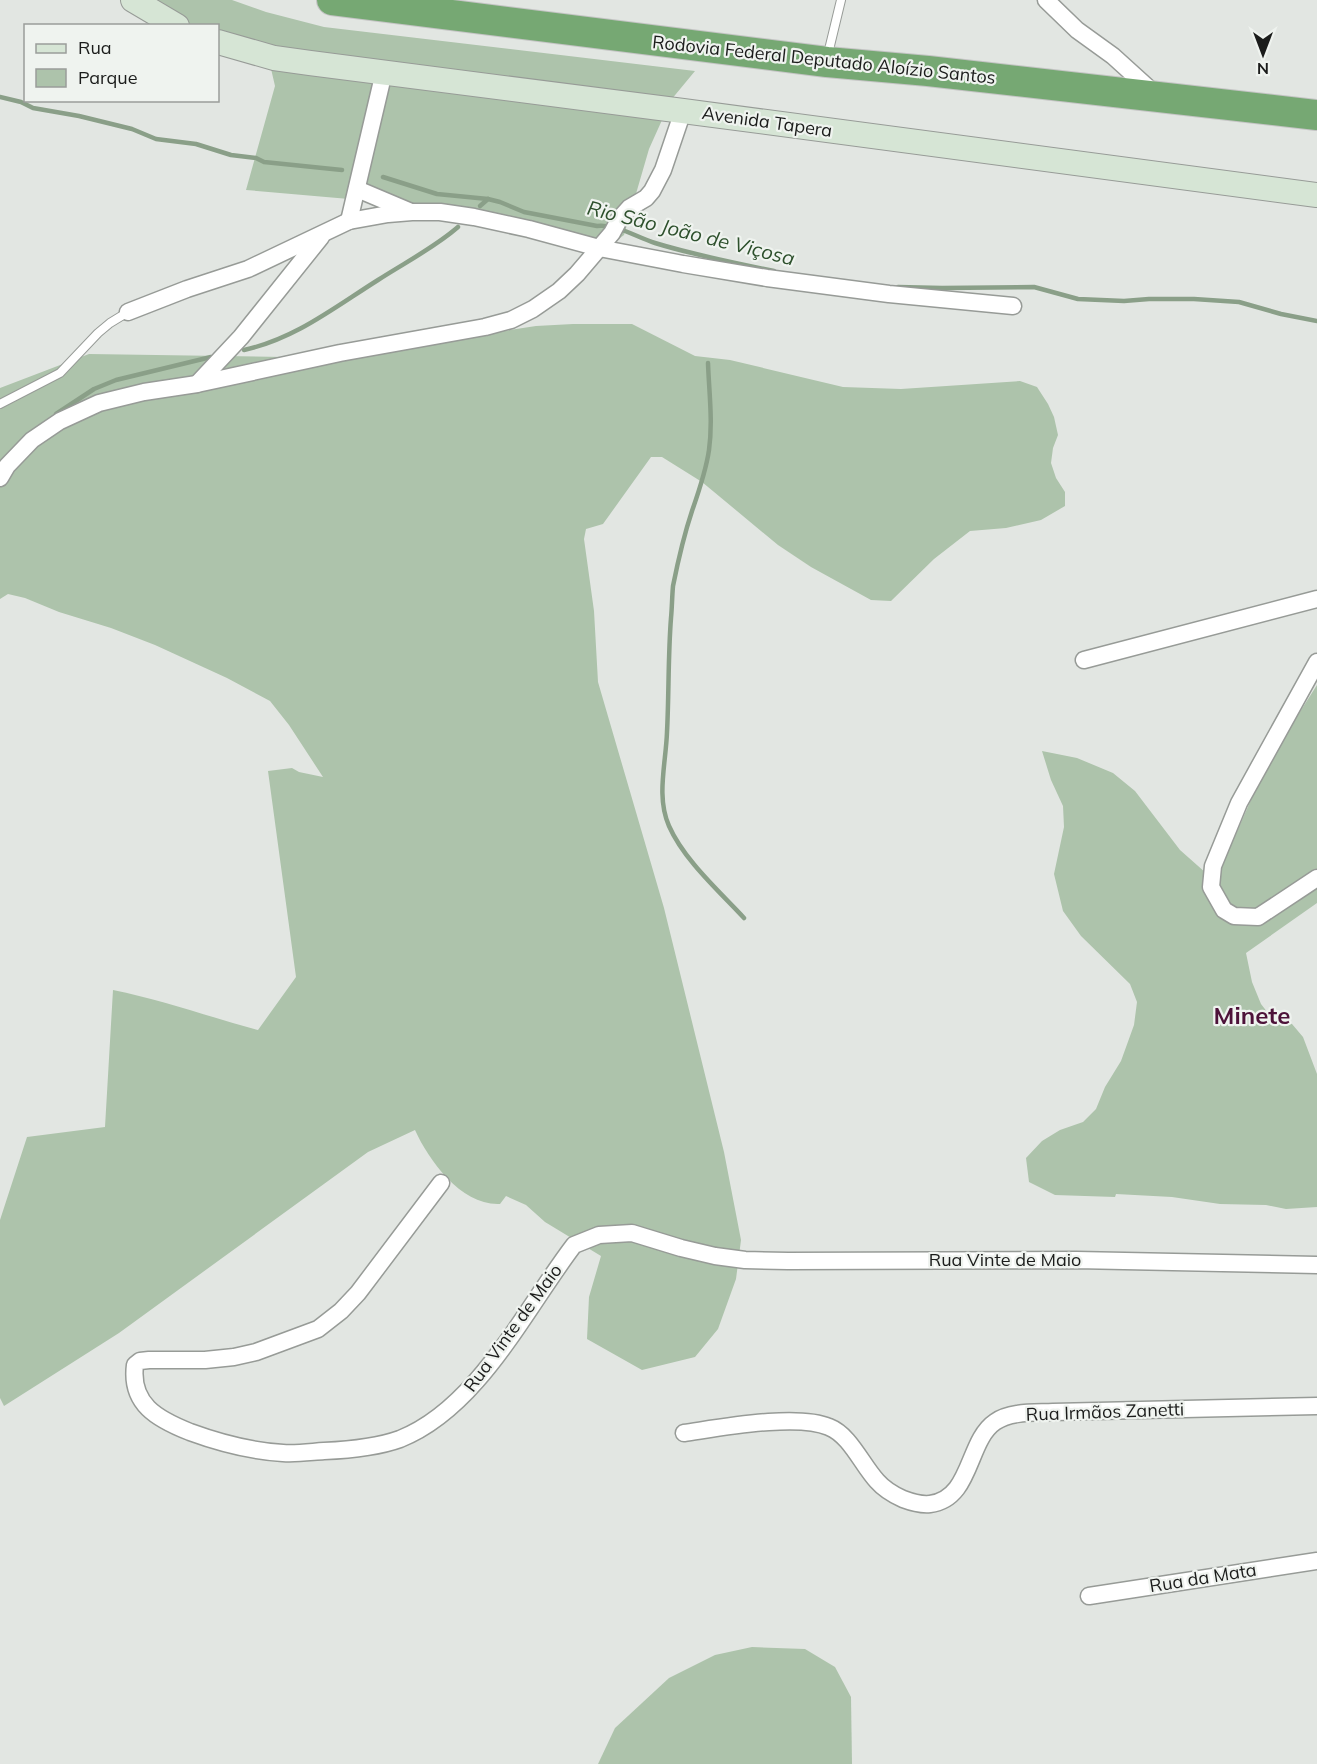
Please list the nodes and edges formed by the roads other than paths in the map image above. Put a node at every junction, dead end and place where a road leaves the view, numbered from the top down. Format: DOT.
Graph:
graph roads {
  1 [pos="133,0"];
  2 [pos="332,0"];
  3 [pos="841,0"];
  4 [pos="1046,0"];
  5 [pos="174,24"];
  6 [pos="219,42"];
  7 [pos="826,62"];
  8 [pos="384,72"];
  9 [pos="1159,97"];
  10 [pos="683,111"];
  11 [pos="1317,115"];
  12 [pos="357,189"];
  13 [pos="1317,195"];
  14 [pos="412,212"];
  15 [pos="349,222"];
  16 [pos="324,234"];
  17 [pos="599,248"];
  18 [pos="1013,306"];
  19 [pos="128,312"];
  20 [pos="197,384"];
  21 [pos="0,404"];
  22 [pos="0,478"];
  23 [pos="1317,599"];
  24 [pos="1084,660"];
  25 [pos="1317,662"];
  26 [pos="1317,878"];
  27 [pos="441,1183"];
  28 [pos="1317,1265"];
  29 [pos="1317,1406"];
  30 [pos="684,1433"];
  31 [pos="1317,1561"];
  32 [pos="1089,1596"];
  1 -- 5 [label="street"];
  2 -- 7 [label="highway, Rodovia Federal Deputado Aloízio Santos"];
  3 -- 7 [label="lane"];
  4 -- 9 [label="street"];
  6 -- 8 [label="street, Avenida Tapera"];
  7 -- 9 [label="highway, Rodovia Federal Deputado Aloízio Santos"];
  8 -- 10 [label="street, Avenida Tapera"];
  8 -- 12 [label="street"];
  9 -- 11 [label="highway, Rodovia Federal Deputado Aloízio Santos"];
  10 -- 13 [label="street, Avenida Tapera"];
  10 -- 17 [label="street"];
  12 -- 14 [label="street"];
  12 -- 15 [label="street"];
  14 -- 15 [label="street"];
  14 -- 17 [label="street"];
  15 -- 16 [label="street"];
  16 -- 19 [label="street"];
  16 -- 20 [label="street"];
  17 -- 18 [label="street"];
  17 -- 20 [label="street"];
  19 -- 21 [label="lane"];
  20 -- 22 [label="street"];
  23 -- 24 [label="street"];
  25 -- 26 [label="street"];
  27 -- 28 [label="street, Rua Vinte de Maio"];
  29 -- 30 [label="street, Rua Irmãos Zanetti"];
  31 -- 32 [label="street, Rua da Mata"];
}
